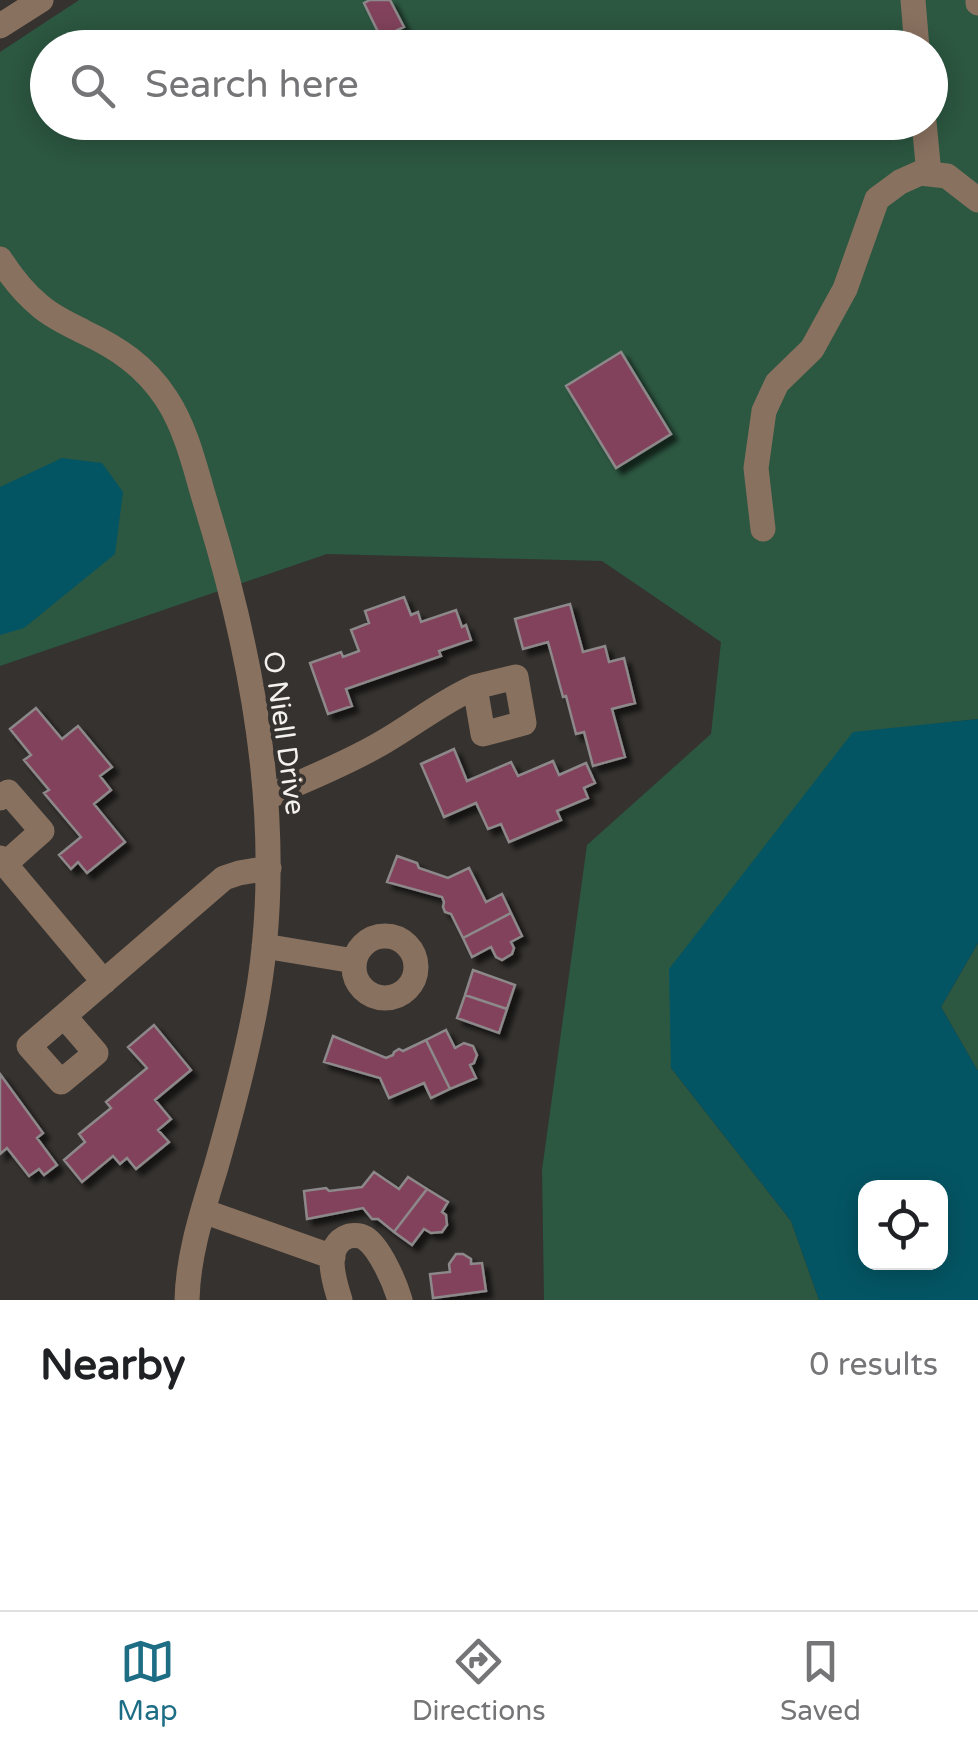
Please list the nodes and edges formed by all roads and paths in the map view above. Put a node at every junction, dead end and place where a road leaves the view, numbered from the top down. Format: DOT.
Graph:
graph roads {
  1 [pos="41,0"];
  2 [pos="912,0"];
  3 [pos="0,26"];
  4 [pos="915,30"];
  5 [pos="926,140"];
  6 [pos="929,174"];
  7 [pos="977,197"];
  8 [pos="0,259"];
  9 [pos="763,528"];
  10 [pos="475,687"];
  11 [pos="0,798"];
  12 [pos="266,798"];
  13 [pos="2,861"];
  14 [pos="268,868"];
  15 [pos="264,946"];
  16 [pos="354,961"];
  17 [pos="104,982"];
  18 [pos="64,1016"];
  19 [pos="203,1211"];
  20 [pos="333,1258"];
  21 [pos="187,1300"];
  22 [pos="340,1300"];
  23 [pos="400,1300"];
  1 -- 3 [label="street"];
  2 -- 4 [label="street"];
  5 -- 6 [label="street"];
  6 -- 7 [label="street"];
  6 -- 9 [label="street"];
  8 -- 12 [label="street, O Niell Drive"];
  10 -- 12 [label="street"];
  11 -- 13 [label="street"];
  12 -- 14 [label="street, O Niell Drive"];
  13 -- 17 [label="street"];
  14 -- 15 [label="street, O Niell Drive"];
  14 -- 17 [label="street"];
  15 -- 16 [label="street"];
  15 -- 19 [label="street, O Niell Drive"];
  17 -- 18 [label="street"];
  19 -- 20 [label="street"];
  19 -- 21 [label="street, O Niell Drive"];
  20 -- 22 [label="street"];
  20 -- 23 [label="street"];
}
